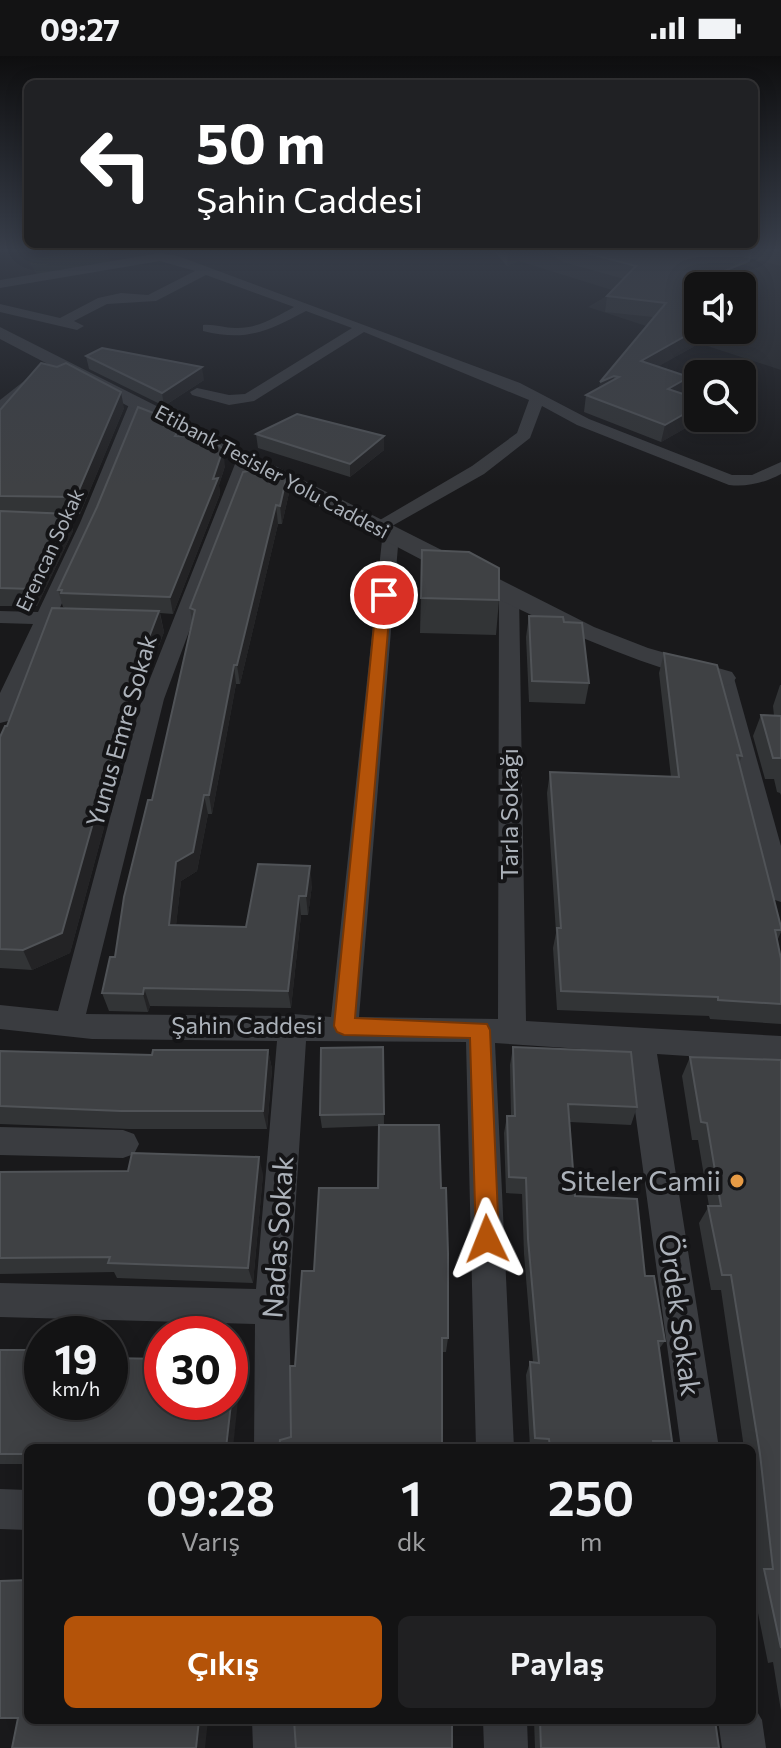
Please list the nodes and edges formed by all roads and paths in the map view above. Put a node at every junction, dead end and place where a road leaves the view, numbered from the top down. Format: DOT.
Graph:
graph roads {
  1 [pos="215,330"];
  2 [pos="257,330"];
  3 [pos="358,330"];
  4 [pos="370,330"];
  5 [pos="0,332"];
  6 [pos="53,360"];
  7 [pos="197,392"];
  8 [pos="538,397"];
  9 [pos="138,402"];
  10 [pos="0,408"];
  11 [pos="245,459"];
  12 [pos="781,467"];
  13 [pos="383,530"];
  14 [pos="509,595"];
  15 [pos="0,617"];
  16 [pos="43,618"];
  17 [pos="74,619"];
  18 [pos="723,678"];
  19 [pos="0,716"];
  20 [pos="781,892"];
  21 [pos="0,1017"];
  22 [pos="69,1024"];
  23 [pos="293,1026"];
  24 [pos="344,1026"];
  25 [pos="496,1031"];
  26 [pos="640,1040"];
  27 [pos="781,1049"];
  28 [pos="0,1141"];
  29 [pos="123,1144"];
  30 [pos="0,1300"];
  31 [pos="272,1307"];
  32 [pos="273,1444"];
  33 [pos="495,1444"];
  34 [pos="699,1444"];
  35 [pos="0,1509"];
  36 [pos="24,1510"];
  37 [pos="274,1724"];
  38 [pos="505,1724"];
  39 [pos="741,1724"];
  40 [pos="275,1748"];
  41 [pos="506,1748"];
  42 [pos="744,1748"];
  1 -- 2 [label="street"];
  3 -- 7 [label="street"];
  4 -- 8 [label="street"];
  5 -- 6 [label="street, Etibank Tesisler Yolu Caddesi"];
  6 -- 9 [label="street, Etibank Tesisler Yolu Caddesi"];
  6 -- 10 [label="street"];
  8 -- 12 [label="street"];
  8 -- 13 [label="street"];
  9 -- 11 [label="street, Etibank Tesisler Yolu Caddesi"];
  9 -- 16 [label="street, Erencan Sokak"];
  11 -- 13 [label="street, Etibank Tesisler Yolu Caddesi"];
  11 -- 22 [label="street, Yunus Emre Sokak"];
  13 -- 14 [label="street, Etibank Tesisler Yolu Caddesi"];
  13 -- 24 [label="street"];
  14 -- 18 [label="street, Etibank Tesisler Yolu Caddesi"];
  14 -- 25 [label="street, Tarla Sokağı"];
  15 -- 16 [label="street"];
  16 -- 17 [label="street"];
  16 -- 19 [label="street, Erencan Sokak"];
  18 -- 20 [label="street"];
  21 -- 22 [label="street, Şahin Caddesi"];
  22 -- 23 [label="street, Şahin Caddesi"];
  23 -- 24 [label="street, Şahin Caddesi"];
  23 -- 31 [label="street, Nadas Sokak"];
  24 -- 25 [label="street, Şahin Caddesi"];
  25 -- 26 [label="street, Şahin Caddesi"];
  25 -- 33 [label="street, Tarla Sokağı"];
  26 -- 27 [label="street, Şahin Caddesi"];
  26 -- 34 [label="street, Ördek Sokak"];
  28 -- 29 [label="street"];
  30 -- 31 [label="street"];
  31 -- 32 [label="street, Nadas Sokak"];
  35 -- 36 [label="street"];
  37 -- 40 [label="street"];
  38 -- 41 [label="street"];
  39 -- 42 [label="street"];
}
